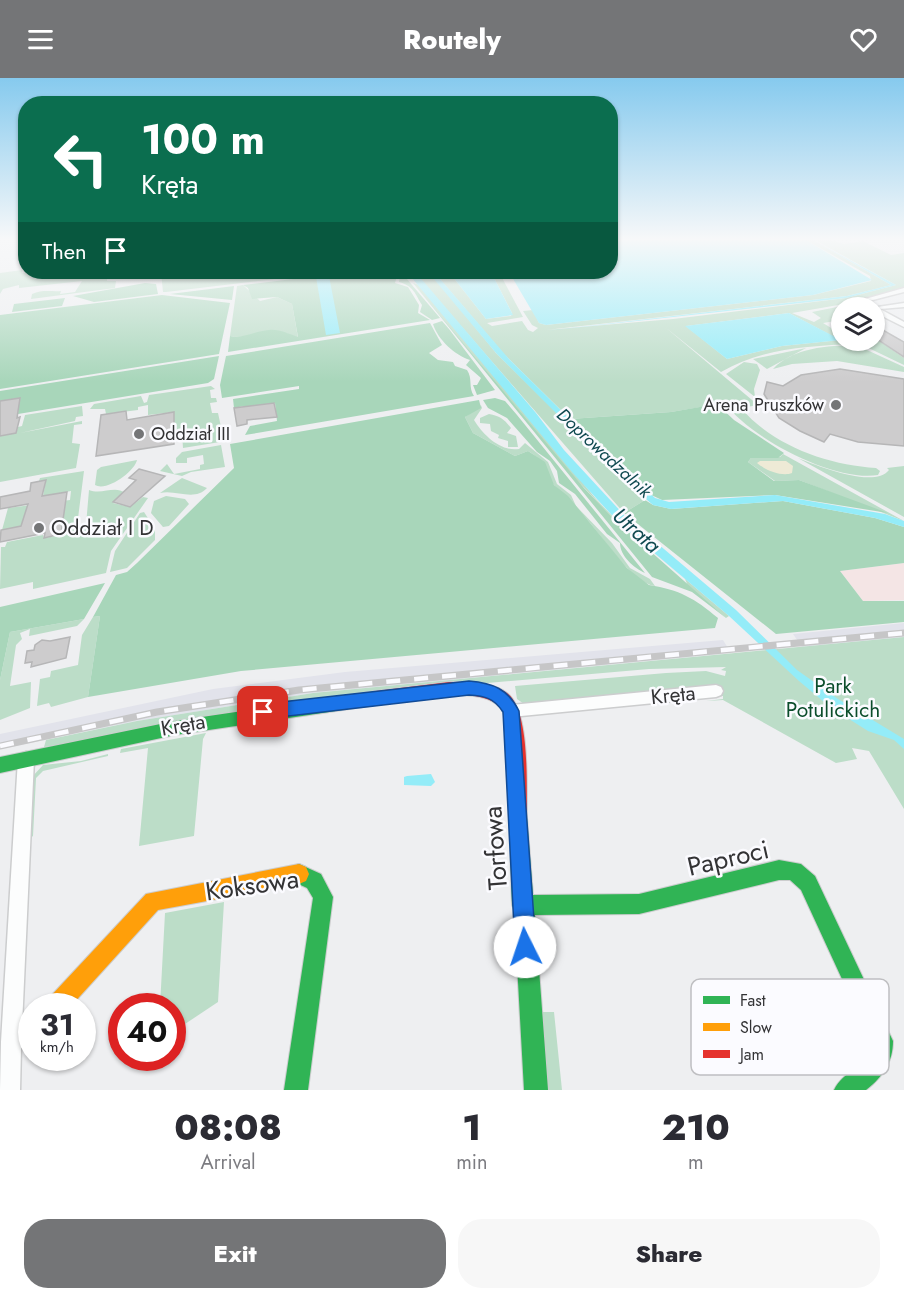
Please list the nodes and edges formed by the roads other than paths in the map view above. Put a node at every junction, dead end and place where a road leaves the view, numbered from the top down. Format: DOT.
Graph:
graph roads {
  1 [pos="904,290"];
  2 [pos="877,297"];
  3 [pos="904,305"];
  4 [pos="885,307"];
  5 [pos="885,314"];
  6 [pos="904,325"];
  7 [pos="716,691"];
  8 [pos="511,711"];
  9 [pos="26,759"];
  10 [pos="0,765"];
  11 [pos="522,905"];
  12 [pos="853,979"];
  13 [pos="69,993"];
  14 [pos="18,1039"];
  15 [pos="11,1042"];
  16 [pos="863,1075"];
  17 [pos="9,1090"];
  18 [pos="296,1090"];
  19 [pos="536,1090"];
  20 [pos="846,1090"];
  1 -- 2 [label="street"];
  3 -- 4 [label="street"];
  5 -- 6 [label="street"];
  7 -- 8 [label="street, Kręta"];
  8 -- 9 [label="street, Kręta"];
  8 -- 11 [label="street, Torfowa"];
  9 -- 10 [label="street, Kręta"];
  9 -- 15 [label="street"];
  11 -- 12 [label="street, Paproci"];
  11 -- 19 [label="street, Torfowa"];
  13 -- 18 [label="street, Koksowa"];
  14 -- 15 [label="street"];
  15 -- 17 [label="street"];
  16 -- 20 [label="street, Paproci"];
}
